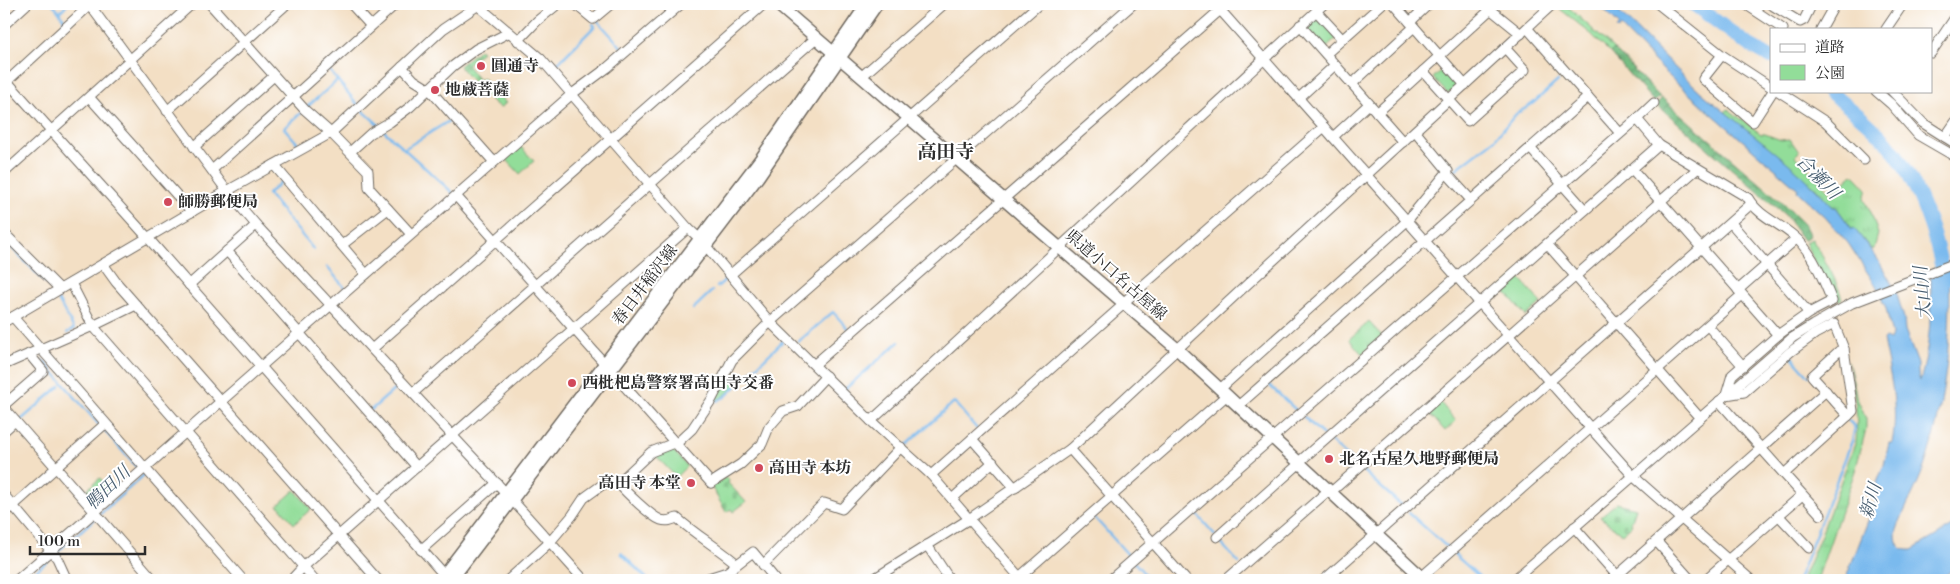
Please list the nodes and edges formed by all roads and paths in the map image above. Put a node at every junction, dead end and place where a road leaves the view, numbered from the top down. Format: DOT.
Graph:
graph roads {
  1 [pos="27,4"];
  2 [pos="192,4"];
  3 [pos="210,4"];
  4 [pos="287,4"];
  5 [pos="350,4"];
  6 [pos="396,4"];
  7 [pos="478,4"];
  8 [pos="558,4"];
  9 [pos="575,4"];
  10 [pos="611,4"];
  11 [pos="681,4"];
  12 [pos="764,4"];
  13 [pos="777,4"];
  14 [pos="867,4"];
  15 [pos="877,4"];
  16 [pos="944,4"];
  17 [pos="1040,4"];
  18 [pos="1133,4"];
  19 [pos="1324,4"];
  20 [pos="1382,4"];
  21 [pos="1394,4"];
  22 [pos="1429,4"];
  23 [pos="1553,4"];
  24 [pos="1658,4"];
  25 [pos="1745,4"];
  26 [pos="1770,4"];
  27 [pos="1812,4"];
  28 [pos="1835,4"];
  29 [pos="1904,4"];
  30 [pos="93,6"];
  31 [pos="1221,6"];
  32 [pos="1487,6"];
  33 [pos="1316,10"];
  34 [pos="1956,16"];
  35 [pos="1412,24"];
  36 [pos="4,25"];
  37 [pos="1300,25"];
  38 [pos="371,26"];
  39 [pos="1781,28"];
  40 [pos="1823,28"];
  41 [pos="1887,28"];
  42 [pos="1524,31"];
  43 [pos="508,33"];
  44 [pos="816,38"];
  45 [pos="1342,39"];
  46 [pos="518,41"];
  47 [pos="244,42"];
  48 [pos="1505,48"];
  49 [pos="1932,52"];
  50 [pos="1326,54"];
  51 [pos="1722,55"];
  52 [pos="837,56"];
  53 [pos="1440,56"];
  54 [pos="1264,59"];
  55 [pos="130,60"];
  56 [pos="1335,65"];
  57 [pos="402,68"];
  58 [pos="1423,71"];
  59 [pos="274,76"];
  60 [pos="860,77"];
  61 [pos="5,81"];
  62 [pos="1352,84"];
  63 [pos="1466,85"];
  64 [pos="1770,86"];
  65 [pos="430,90"];
  66 [pos="1772,92"];
  67 [pos="1780,92"];
  68 [pos="1877,92"];
  69 [pos="1893,92"];
  70 [pos="1905,92"];
  71 [pos="572,94"];
  72 [pos="88,97"];
  73 [pos="293,97"];
  74 [pos="1588,97"];
  75 [pos="1299,98"];
  76 [pos="1900,99"];
  77 [pos="1449,100"];
  78 [pos="1654,103"];
  79 [pos="1369,104"];
  80 [pos="167,111"];
  81 [pos="1377,113"];
  82 [pos="908,118"];
  83 [pos="1637,119"];
  84 [pos="1956,121"];
  85 [pos="1324,127"];
  86 [pos="50,131"];
  87 [pos="1415,131"];
  88 [pos="331,133"];
  89 [pos="1620,133"];
  90 [pos="1333,137"];
  91 [pos="1945,137"];
  92 [pos="610,139"];
  93 [pos="1403,142"];
  94 [pos="1956,144"];
  95 [pos="1659,145"];
  96 [pos="194,147"];
  97 [pos="1530,148"];
  98 [pos="350,152"];
  99 [pos="1956,157"];
  100 [pos="955,158"];
  101 [pos="1864,160"];
  102 [pos="494,162"];
  103 [pos="274,165"];
  104 [pos="1632,169"];
  105 [pos="1697,169"];
  106 [pos="212,170"];
  107 [pos="4,173"];
  108 [pos="1366,175"];
  109 [pos="1450,176"];
  110 [pos="650,184"];
  111 [pos="1562,184"];
  112 [pos="227,191"];
  113 [pos="456,196"];
  114 [pos="1003,199"];
  115 [pos="1471,200"];
  116 [pos="1661,202"];
  117 [pos="1751,204"];
  118 [pos="388,209"];
  119 [pos="1585,210"];
  120 [pos="192,212"];
  121 [pos="1407,221"];
  122 [pos="1731,223"];
  123 [pos="256,225"];
  124 [pos="688,228"];
  125 [pos="412,234"];
  126 [pos="5,237"];
  127 [pos="148,238"];
  128 [pos="1796,239"];
  129 [pos="496,240"];
  130 [pos="1425,241"];
  131 [pos="703,243"];
  132 [pos="1547,244"];
  133 [pos="342,245"];
  134 [pos="1059,248"];
  135 [pos="1701,248"];
  136 [pos="227,251"];
  137 [pos="1956,263"];
  138 [pos="103,264"];
  139 [pos="1766,264"];
  140 [pos="366,274"];
  141 [pos="730,275"];
  142 [pos="1456,276"];
  143 [pos="1576,276"];
  144 [pos="71,283"];
  145 [pos="189,285"];
  146 [pos="535,285"];
  147 [pos="60,289"];
  148 [pos="1740,292"];
  149 [pos="1480,303"];
  150 [pos="1124,304"];
  151 [pos="136,305"];
  152 [pos="331,305"];
  153 [pos="1809,313"];
  154 [pos="13,317"];
  155 [pos="4,322"];
  156 [pos="770,322"];
  157 [pos="1617,322"];
  158 [pos="93,326"];
  159 [pos="1708,326"];
  160 [pos="574,328"];
  161 [pos="299,333"];
  162 [pos="1509,335"];
  163 [pos="1778,335"];
  164 [pos="40,349"];
  165 [pos="372,349"];
  166 [pos="1177,349"];
  167 [pos="1844,349"];
  168 [pos="28,354"];
  169 [pos="815,364"];
  170 [pos="4,365"];
  171 [pos="1743,366"];
  172 [pos="260,367"];
  173 [pos="608,368"];
  174 [pos="1657,369"];
  175 [pos="826,376"];
  176 [pos="1550,382"];
  177 [pos="1826,391"];
  178 [pos="1224,392"];
  179 [pos="413,393"];
  180 [pos="1723,398"];
  181 [pos="221,402"];
  182 [pos="4,406"];
  183 [pos="1238,406"];
  184 [pos="1848,416"];
  185 [pos="1700,418"];
  186 [pos="15,421"];
  187 [pos="871,421"];
  188 [pos="103,427"];
  189 [pos="1590,428"];
  190 [pos="4,431"];
  191 [pos="186,432"];
  192 [pos="452,436"];
  193 [pos="1273,437"];
  194 [pos="972,439"];
  195 [pos="675,443"];
  196 [pos="901,447"];
  197 [pos="1070,449"];
  198 [pos="1761,449"];
  199 [pos="993,462"];
  200 [pos="1300,463"];
  201 [pos="57,467"];
  202 [pos="416,467"];
  203 [pos="141,471"];
  204 [pos="1784,474"];
  205 [pos="931,475"];
  206 [pos="1633,476"];
  207 [pos="496,483"];
  208 [pos="618,483"];
  209 [pos="1015,488"];
  210 [pos="1330,491"];
  211 [pos="4,495"];
  212 [pos="1802,495"];
  213 [pos="509,496"];
  214 [pos="1112,496"];
  215 [pos="952,499"];
  216 [pos="378,501"];
  217 [pos="13,506"];
  218 [pos="4,514"];
  219 [pos="97,515"];
  220 [pos="1821,515"];
  221 [pos="1779,516"];
  222 [pos="969,519"];
  223 [pos="1682,519"];
  224 [pos="1574,527"];
  225 [pos="1377,534"];
  226 [pos="339,536"];
  227 [pos="1218,537"];
  228 [pos="550,542"];
  229 [pos="1657,542"];
  230 [pos="1153,543"];
  231 [pos="927,545"];
  232 [pos="1809,548"];
  233 [pos="421,550"];
  234 [pos="54,554"];
  235 [pos="1728,560"];
  236 [pos="737,564"];
  237 [pos="764,565"];
  238 [pos="303,567"];
  239 [pos="445,579"];
  240 [pos="1019,579"];
  241 [pos="1421,579"];
  242 [pos="1617,579"];
  243 [pos="17,580"];
  244 [pos="67,580"];
  245 [pos="154,580"];
  246 [pos="243,580"];
  247 [pos="291,580"];
  248 [pos="315,580"];
  249 [pos="378,580"];
  250 [pos="508,580"];
  251 [pos="584,580"];
  252 [pos="702,580"];
  253 [pos="776,580"];
  254 [pos="872,580"];
  255 [pos="950,580"];
  256 [pos="1110,580"];
  257 [pos="1184,580"];
  258 [pos="1226,580"];
  259 [pos="1324,580"];
  260 [pos="1514,580"];
  261 [pos="1691,580"];
  262 [pos="1705,580"];
  263 [pos="1751,580"];
  1 -- 36 [label="street"];
  2 -- 55 [label="street"];
  3 -- 47 [label="street"];
  4 -- 47 [label="street"];
  5 -- 38 [label="street"];
  6 -- 38 [label="street"];
  7 -- 43 [label="street"];
  7 -- 57 [label="street"];
  8 -- 46 [label="street"];
  9 -- 10 [label="street"];
  11 -- 71 [label="street"];
  12 -- 92 [label="street"];
  13 -- 44 [label="main road, 県道小口名古屋線"];
  14 -- 52 [label="main road, 春日井稲沢線"];
  15 -- 52 [label="main road, 春日井稲沢線"];
  16 -- 60 [label="street"];
  17 -- 82 [label="street"];
  18 -- 100 [label="street"];
  19 -- 33 [label="street"];
  20 -- 45 [label="street"];
  21 -- 35 [label="street"];
  22 -- 35 [label="street"];
  23 -- 42 [label="street"];
  24 -- 51 [label="street"];
  25 -- 39 [label="street"];
  26 -- 27 [label="street"];
  28 -- 40 [label="street"];
  29 -- 41 [label="street"];
  30 -- 55 [label="street"];
  30 -- 61 [label="street"];
  31 -- 54 [label="street"];
  31 -- 114 [label="street"];
  32 -- 42 [label="street"];
  32 -- 53 [label="street"];
  33 -- 37 [label="street"];
  33 -- 45 [label="street"];
  34 -- 49 [label="street"];
  35 -- 53 [label="street"];
  35 -- 62 [label="street"];
  37 -- 50 [label="street"];
  37 -- 54 [label="street"];
  38 -- 73 [label="street"];
  42 -- 48 [label="street"];
  42 -- 74 [label="street"];
  43 -- 46 [label="street"];
  43 -- 65 [label="street"];
  44 -- 52 [label="main road, 県道小口名古屋線"];
  44 -- 110 [label="street"];
  45 -- 50 [label="street"];
  46 -- 71 [label="street"];
  47 -- 59 [label="street"];
  47 -- 80 [label="street"];
  48 -- 63 [label="street"];
  48 -- 77 [label="street"];
  50 -- 56 [label="street"];
  51 -- 64 [label="street"];
  51 -- 66 [label="street"];
  52 -- 60 [label="main road, 県道小口名古屋線"];
  52 -- 131 [label="main road, 春日井稲沢線"];
  53 -- 58 [label="street"];
  53 -- 63 [label="street"];
  54 -- 75 [label="street"];
  54 -- 134 [label="street"];
  55 -- 72 [label="street"];
  55 -- 80 [label="street"];
  56 -- 62 [label="street"];
  56 -- 75 [label="street"];
  57 -- 65 [label="street"];
  57 -- 88 [label="street"];
  58 -- 77 [label="street"];
  58 -- 81 [label="street"];
  59 -- 73 [label="street"];
  59 -- 96 [label="street"];
  60 -- 82 [label="main road, 県道小口名古屋線"];
  61 -- 86 [label="street"];
  62 -- 79 [label="street"];
  63 -- 77 [label="street"];
  65 -- 98 [label="street"];
  65 -- 102 [label="street"];
  67 -- 101 [label="street"];
  68 -- 99 [label="street"];
  69 -- 76 [label="street"];
  70 -- 76 [label="street"];
  71 -- 92 [label="street"];
  71 -- 102 [label="street"];
  72 -- 86 [label="street"];
  72 -- 120 [label="street"];
  73 -- 88 [label="street"];
  73 -- 106 [label="street"];
  74 -- 89 [label="street"];
  74 -- 97 [label="street"];
  75 -- 85 [label="street"];
  76 -- 91 [label="street"];
  77 -- 87 [label="street"];
  78 -- 83 [label="street"];
  79 -- 81 [label="street"];
  79 -- 90 [label="street"];
  80 -- 96 [label="street"];
  81 -- 93 [label="street"];
  82 -- 100 [label="main road, 県道小口名古屋線"];
  82 -- 141 [label="street"];
  83 -- 89 [label="street"];
  83 -- 95 [label="street"];
  84 -- 91 [label="street"];
  85 -- 90 [label="street"];
  85 -- 150 [label="street"];
  86 -- 107 [label="street"];
  86 -- 127 [label="street"];
  87 -- 93 [label="street"];
  87 -- 121 [label="street"];
  88 -- 98 [label="street"];
  88 -- 103 [label="street"];
  89 -- 111 [label="street"];
  90 -- 108 [label="street"];
  91 -- 94 [label="street"];
  92 -- 110 [label="street"];
  92 -- 129 [label="street"];
  93 -- 108 [label="street"];
  95 -- 104 [label="street"];
  95 -- 105 [label="street"];
  96 -- 106 [label="street"];
  97 -- 111 [label="street"];
  97 -- 115 [label="street"];
  98 -- 118 [label="street"];
  100 -- 114 [label="main road, 県道小口名古屋線"];
  100 -- 156 [label="street"];
  102 -- 113 [label="street"];
  103 -- 112 [label="street"];
  103 -- 133 [label="street"];
  104 -- 116 [label="street"];
  104 -- 119 [label="street"];
  105 -- 116 [label="street"];
  105 -- 117 [label="street"];
  106 -- 112 [label="street"];
  108 -- 121 [label="street"];
  108 -- 166 [label="street"];
  109 -- 115 [label="street"];
  110 -- 124 [label="street"];
  110 -- 146 [label="street"];
  111 -- 119 [label="street"];
  111 -- 142 [label="street"];
  112 -- 120 [label="street"];
  112 -- 123 [label="street"];
  113 -- 125 [label="street"];
  113 -- 129 [label="street"];
  114 -- 134 [label="main road, 県道小口名古屋線"];
  114 -- 169 [label="street"];
  115 -- 130 [label="street"];
  116 -- 135 [label="street"];
  116 -- 143 [label="street"];
  117 -- 122 [label="street"];
  117 -- 128 [label="street"];
  118 -- 125 [label="street"];
  118 -- 133 [label="street"];
  119 -- 132 [label="street"];
  120 -- 127 [label="street"];
  121 -- 130 [label="street"];
  121 -- 178 [label="street"];
  122 -- 135 [label="street"];
  122 -- 139 [label="street"];
  123 -- 136 [label="street"];
  123 -- 152 [label="street"];
  124 -- 131 [label="street"];
  124 -- 160 [label="street"];
  125 -- 140 [label="street"];
  126 -- 147 [label="street"];
  127 -- 138 [label="street"];
  127 -- 145 [label="street"];
  128 -- 139 [label="street"];
  128 -- 153 [label="street"];
  129 -- 146 [label="street"];
  129 -- 165 [label="street"];
  130 -- 142 [label="street"];
  130 -- 183 [label="street"];
  131 -- 141 [label="street"];
  131 -- 173 [label="main road, 春日井稲沢線"];
  132 -- 143 [label="street"];
  132 -- 149 [label="street"];
  133 -- 140 [label="street"];
  134 -- 150 [label="main road, 県道小口名古屋線"];
  134 -- 187 [label="street"];
  135 -- 148 [label="street"];
  135 -- 157 [label="street"];
  136 -- 145 [label="street"];
  136 -- 161 [label="street"];
  137 -- 180 [label="street"];
  138 -- 144 [label="street"];
  138 -- 151 [label="street"];
  139 -- 148 [label="street"];
  139 -- 153 [label="street"];
  140 -- 152 [label="street"];
  141 -- 156 [label="street"];
  142 -- 149 [label="street"];
  142 -- 193 [label="street"];
  143 -- 157 [label="street"];
  143 -- 162 [label="street"];
  144 -- 147 [label="street"];
  144 -- 158 [label="street"];
  145 -- 172 [label="street"];
  146 -- 160 [label="street"];
  146 -- 179 [label="street"];
  147 -- 154 [label="street"];
  148 -- 159 [label="street"];
  148 -- 163 [label="street"];
  149 -- 162 [label="street"];
  149 -- 200 [label="street"];
  150 -- 166 [label="main road, 県道小口名古屋線"];
  150 -- 194 [label="street"];
  151 -- 158 [label="street"];
  151 -- 181 [label="street"];
  152 -- 161 [label="street"];
  152 -- 165 [label="street"];
  153 -- 163 [label="street"];
  154 -- 155 [label="street"];
  154 -- 164 [label="street"];
  156 -- 169 [label="street"];
  156 -- 195 [label="street"];
  157 -- 174 [label="street"];
  157 -- 176 [label="street"];
  158 -- 164 [label="street"];
  158 -- 191 [label="street"];
  159 -- 171 [label="street"];
  159 -- 174 [label="street"];
  160 -- 173 [label="street"];
  160 -- 192 [label="street"];
  161 -- 172 [label="street"];
  161 -- 202 [label="street"];
  162 -- 176 [label="street"];
  162 -- 210 [label="street"];
  163 -- 171 [label="street"];
  164 -- 168 [label="street"];
  164 -- 188 [label="street"];
  165 -- 179 [label="street"];
  166 -- 178 [label="main road, 県道小口名古屋線"];
  166 -- 197 [label="street"];
  167 -- 177 [label="street"];
  167 -- 180 [label="street"];
  167 -- 184 [label="street"];
  168 -- 170 [label="street"];
  168 -- 182 [label="street"];
  169 -- 175 [label="street"];
  171 -- 180 [label="street"];
  172 -- 181 [label="street"];
  172 -- 216 [label="street"];
  173 -- 195 [label="street"];
  173 -- 213 [label="main road, 春日井稲沢線"];
  174 -- 185 [label="street"];
  174 -- 189 [label="street"];
  175 -- 187 [label="street"];
  175 -- 195 [label="street"];
  176 -- 189 [label="street"];
  176 -- 225 [label="street"];
  177 -- 184 [label="street"];
  177 -- 198 [label="street"];
  178 -- 183 [label="main road, 県道小口名古屋線"];
  178 -- 214 [label="street"];
  179 -- 192 [label="street"];
  180 -- 185 [label="street"];
  180 -- 198 [label="street"];
  181 -- 191 [label="street"];
  181 -- 226 [label="street"];
  182 -- 186 [label="street"];
  183 -- 193 [label="main road, 県道小口名古屋線"];
  184 -- 204 [label="street"];
  185 -- 206 [label="street"];
  186 -- 190 [label="street"];
  186 -- 201 [label="street"];
  187 -- 196 [label="street"];
  188 -- 201 [label="street"];
  188 -- 203 [label="street"];
  189 -- 206 [label="street"];
  189 -- 241 [label="street"];
  191 -- 203 [label="street"];
  191 -- 238 [label="street"];
  192 -- 202 [label="street"];
  192 -- 207 [label="street"];
  193 -- 200 [label="main road, 県道小口名古屋線"];
  193 -- 230 [label="street"];
  194 -- 199 [label="street"];
  194 -- 205 [label="street"];
  195 -- 208 [label="street"];
  196 -- 205 [label="street"];
  196 -- 237 [label="street"];
  197 -- 209 [label="street"];
  197 -- 214 [label="street"];
  198 -- 204 [label="street"];
  198 -- 223 [label="street"];
  199 -- 209 [label="street"];
  199 -- 215 [label="street"];
  200 -- 210 [label="main road, 県道小口名古屋線"];
  200 -- 227 [label="street"];
  201 -- 217 [label="street"];
  201 -- 219 [label="street"];
  202 -- 216 [label="street"];
  203 -- 219 [label="street"];
  203 -- 246 [label="street"];
  204 -- 212 [label="street"];
  205 -- 215 [label="street"];
  206 -- 223 [label="street"];
  206 -- 224 [label="street"];
  207 -- 213 [label="street"];
  207 -- 233 [label="street"];
  208 -- 228 [label="street"];
  208 -- 236 [label="street"];
  209 -- 222 [label="street"];
  210 -- 225 [label="main road, 県道小口名古屋線"];
  210 -- 258 [label="street"];
  211 -- 217 [label="street"];
  212 -- 220 [label="street"];
  212 -- 221 [label="street"];
  213 -- 228 [label="street"];
  213 -- 239 [label="main road, 春日井稲沢線"];
  214 -- 230 [label="street"];
  214 -- 240 [label="street"];
  215 -- 222 [label="street"];
  216 -- 226 [label="street"];
  216 -- 233 [label="street"];
  217 -- 218 [label="street"];
  217 -- 234 [label="street"];
  219 -- 234 [label="street"];
  219 -- 245 [label="street"];
  221 -- 232 [label="street"];
  221 -- 235 [label="street"];
  222 -- 231 [label="street"];
  222 -- 240 [label="street"];
  223 -- 229 [label="street"];
  223 -- 235 [label="street"];
  224 -- 242 [label="street"];
  224 -- 260 [label="street"];
  225 -- 241 [label="main road, 県道小口名古屋線"];
  225 -- 259 [label="street"];
  226 -- 238 [label="street"];
  226 -- 249 [label="street"];
  228 -- 250 [label="street"];
  228 -- 251 [label="street"];
  229 -- 242 [label="street"];
  229 -- 261 [label="street"];
  230 -- 256 [label="street"];
  230 -- 257 [label="street"];
  231 -- 254 [label="street"];
  231 -- 255 [label="street"];
  233 -- 239 [label="street"];
  234 -- 243 [label="street"];
  234 -- 244 [label="street"];
  235 -- 262 [label="street"];
  235 -- 263 [label="street"];
  236 -- 237 [label="street"];
  236 -- 252 [label="street"];
  237 -- 253 [label="street"];
  238 -- 247 [label="street"];
  238 -- 248 [label="street"];
}
